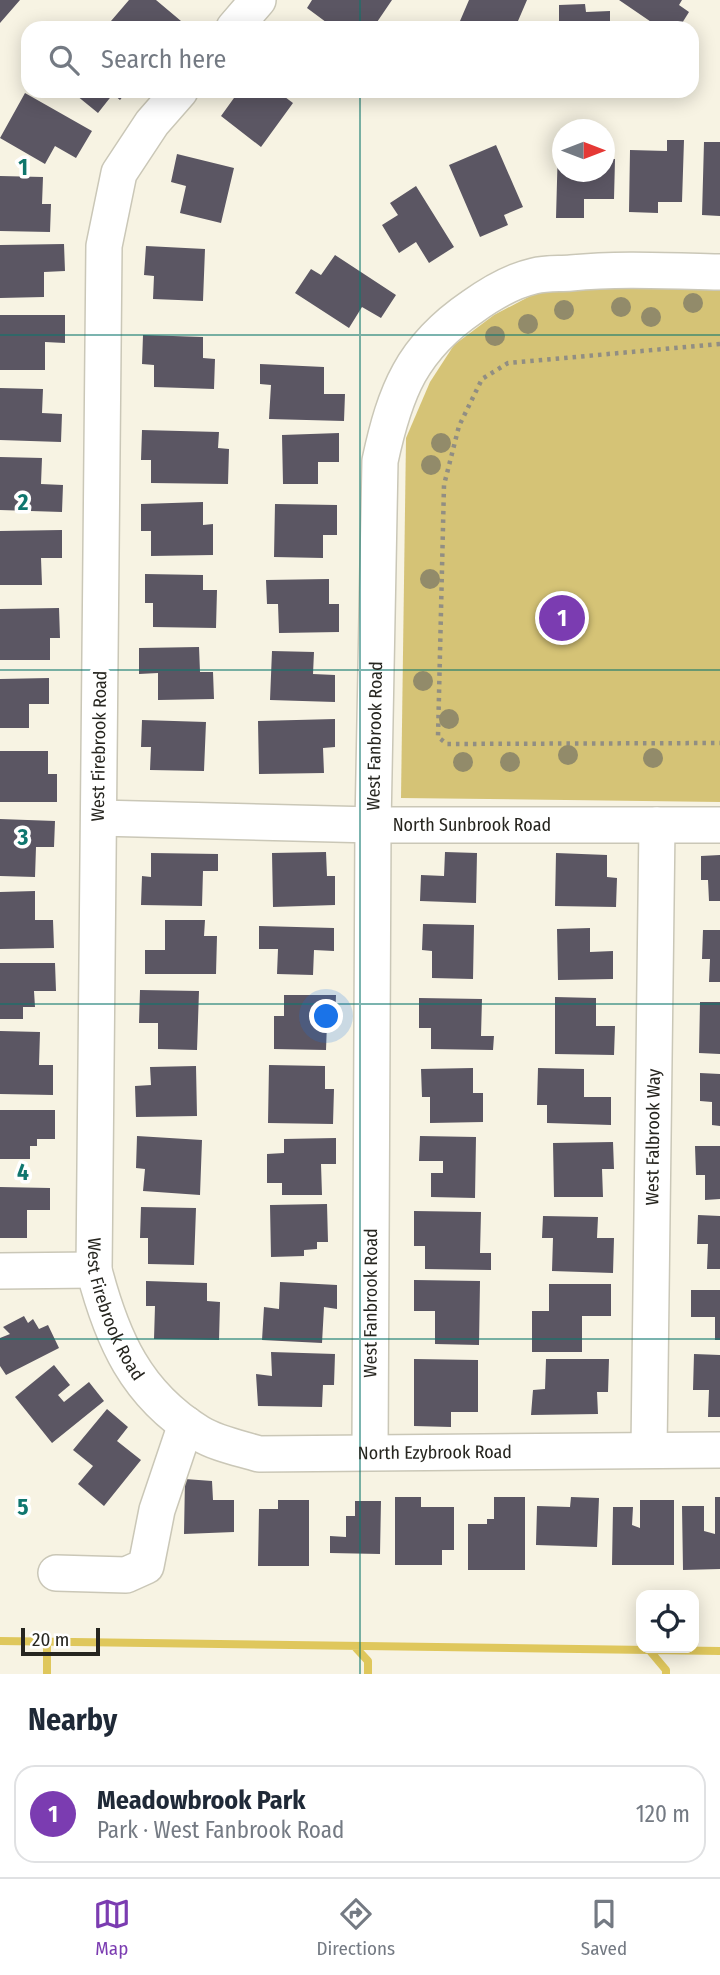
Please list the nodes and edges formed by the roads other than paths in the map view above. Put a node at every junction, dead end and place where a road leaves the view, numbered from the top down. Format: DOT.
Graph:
graph roads {
  1 [pos="258,0"];
  2 [pos="240,21"];
  3 [pos="174,98"];
  4 [pos="720,271"];
  5 [pos="99,818"];
  6 [pos="373,825"];
  7 [pos="657,825"];
  8 [pos="720,825"];
  9 [pos="94,1270"];
  10 [pos="0,1271"];
  11 [pos="174,1414"];
  12 [pos="649,1450"];
  13 [pos="720,1450"];
  14 [pos="370,1452"];
  15 [pos="56,1573"];
  1 -- 2 [label="street"];
  3 -- 5 [label="street, West Firebrook Road"];
  4 -- 6 [label="street, West Fanbrook Road"];
  5 -- 6 [label="street, North Sunbrook Road"];
  5 -- 9 [label="street, West Firebrook Road"];
  6 -- 7 [label="street, North Sunbrook Road"];
  6 -- 14 [label="street, West Fanbrook Road"];
  7 -- 8 [label="street, North Sunbrook Road"];
  7 -- 12 [label="street, West Falbrook Way"];
  9 -- 10 [label="street"];
  9 -- 11 [label="street, West Firebrook Road"];
  11 -- 14 [label="street, North Ezybrook Road"];
  11 -- 15 [label="street"];
  12 -- 13 [label="street, North Ezybrook Road"];
  12 -- 14 [label="street, North Ezybrook Road"];
}
